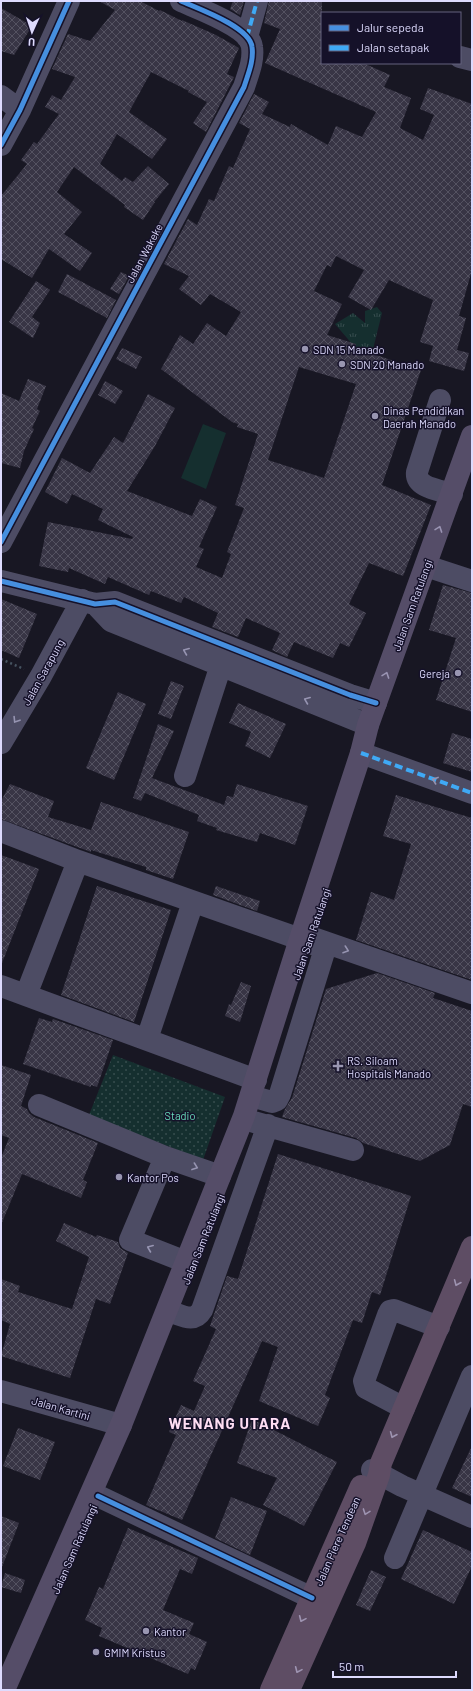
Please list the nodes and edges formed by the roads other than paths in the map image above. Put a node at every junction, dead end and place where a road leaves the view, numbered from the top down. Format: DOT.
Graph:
graph roads {
  1 [pos="69,1"];
  2 [pos="182,1"];
  3 [pos="257,1"];
  4 [pos="247,36"];
  5 [pos="461,57"];
  6 [pos="472,60"];
  7 [pos="1,96"];
  8 [pos="20,110"];
  9 [pos="1,145"];
  10 [pos="440,400"];
  11 [pos="472,436"];
  12 [pos="452,494"];
  13 [pos="1,542"];
  14 [pos="426,566"];
  15 [pos="1,581"];
  16 [pos="472,581"];
  17 [pos="89,602"];
  18 [pos="221,665"];
  19 [pos="376,703"];
  20 [pos="346,704"];
  21 [pos="368,725"];
  22 [pos="1,743"];
  23 [pos="361,753"];
  24 [pos="185,776"];
  25 [pos="472,793"];
  26 [pos="1,831"];
  27 [pos="78,861"];
  28 [pos="193,902"];
  29 [pos="305,939"];
  30 [pos="1,986"];
  31 [pos="472,993"];
  32 [pos="26,995"];
  33 [pos="147,1039"];
  34 [pos="255,1091"];
  35 [pos="39,1105"];
  36 [pos="259,1123"];
  37 [pos="353,1150"];
  38 [pos="165,1156"];
  39 [pos="220,1176"];
  40 [pos="472,1247"];
  41 [pos="186,1262"];
  42 [pos="438,1327"];
  43 [pos="472,1376"];
  44 [pos="1,1392"];
  45 [pos="404,1408"];
  46 [pos="121,1425"];
  47 [pos="377,1469"];
  48 [pos="423,1495"];
  49 [pos="98,1496"];
  50 [pos="472,1516"];
  51 [pos="394,1558"];
  52 [pos="312,1598"];
  53 [pos="11,1689"];
  54 [pos="271,1690"];
  55 [pos="289,1690"];
  1 -- 8 [label="street"];
  2 -- 4 [label="street"];
  3 -- 4 [label="street"];
  4 -- 13 [label="street, Jalan Wakeke"];
  5 -- 6 [label="street"];
  7 -- 8 [label="street"];
  8 -- 9 [label="street"];
  10 -- 12 [label="street"];
  11 -- 12 [label="main road, Jalan Sam Ratulangi"];
  14 -- 12 [label="main road, Jalan Sam Ratulangi, one-way"];
  14 -- 16 [label="street"];
  19 -- 14 [label="main road, Jalan Sam Ratulangi, one-way"];
  15 -- 17 [label="street"];
  18 -- 17 [label="street, one-way"];
  17 -- 20 [label="street"];
  17 -- 22 [label="street, Jalan Sarapung, one-way"];
  20 -- 18 [label="street, one-way"];
  18 -- 24 [label="street"];
  19 -- 20 [label="street"];
  19 -- 21 [label="main road, Jalan Sam Ratulangi"];
  20 -- 21 [label="street"];
  21 -- 23 [label="main road, Jalan Sam Ratulangi"];
  25 -- 23 [label="street, one-way"];
  23 -- 29 [label="main road, Jalan Sam Ratulangi"];
  26 -- 27 [label="street"];
  27 -- 28 [label="street"];
  27 -- 32 [label="street"];
  28 -- 29 [label="street"];
  28 -- 33 [label="street"];
  29 -- 31 [label="street, one-way"];
  29 -- 34 [label="main road, Jalan Sam Ratulangi"];
  29 -- 34 [label="street"];
  30 -- 32 [label="street"];
  32 -- 33 [label="street"];
  33 -- 34 [label="street"];
  34 -- 36 [label="main road, Jalan Sam Ratulangi"];
  34 -- 39 [label="main road, Jalan Sam Ratulangi"];
  35 -- 38 [label="street"];
  36 -- 37 [label="street"];
  36 -- 49 [label="main road, Jalan Sam Ratulangi"];
  38 -- 39 [label="street, one-way"];
  41 -- 38 [label="street, one-way"];
  39 -- 41 [label="main road, Jalan Sam Ratulangi"];
  40 -- 42 [label="highway, Jalan Piere Tendean, one-way"];
  41 -- 46 [label="main road, Jalan Sam Ratulangi"];
  42 -- 45 [label="highway, Jalan Piere Tendean"];
  42 -- 45 [label="street"];
  43 -- 48 [label="street"];
  44 -- 46 [label="street, Jalan Kartini"];
  45 -- 47 [label="highway, Jalan Piere Tendean, one-way"];
  46 -- 53 [label="main road, Jalan Sam Ratulangi"];
  47 -- 48 [label="street"];
  47 -- 52 [label="highway, Jalan Piere Tendean"];
  47 -- 55 [label="highway, Jalan Piere Tendean, one-way"];
  48 -- 50 [label="street"];
  48 -- 51 [label="street"];
  49 -- 52 [label="street"];
  49 -- 53 [label="main road, Jalan Sam Ratulangi"];
  52 -- 54 [label="highway, Jalan Piere Tendean, one-way"];
}
